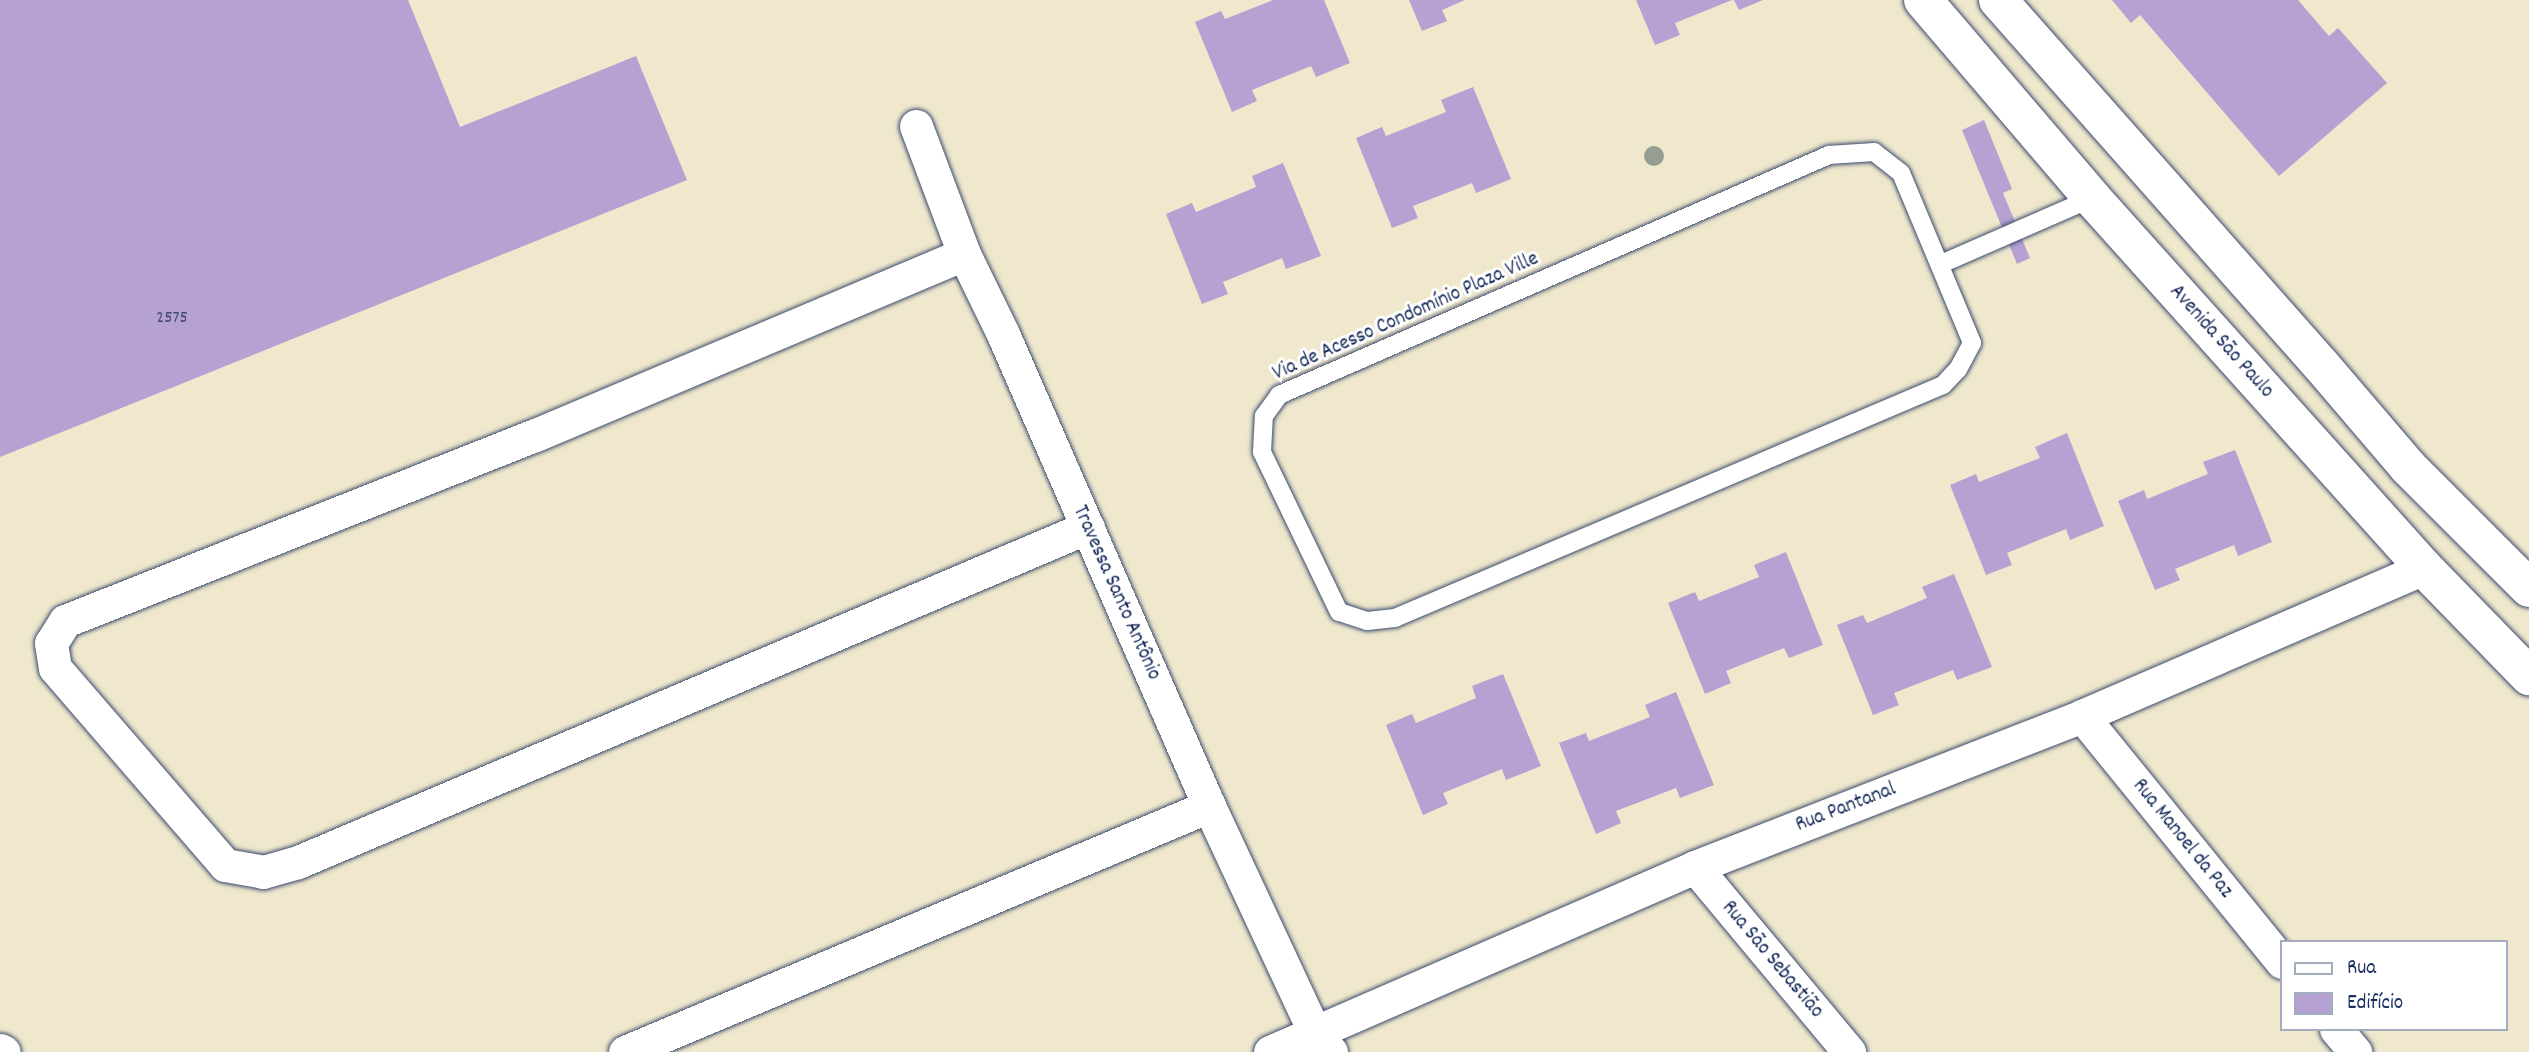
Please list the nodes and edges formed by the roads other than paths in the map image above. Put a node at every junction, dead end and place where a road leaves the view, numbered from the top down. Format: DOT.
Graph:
graph roads {
  1 [pos="1923,0"];
  2 [pos="1998,0"];
  3 [pos="916,126"];
  4 [pos="2092,198"];
  5 [pos="964,254"];
  6 [pos="1941,264"];
  7 [pos="1088,527"];
  8 [pos="2424,568"];
  9 [pos="2529,588"];
  10 [pos="2529,676"];
  11 [pos="2082,716"];
  12 [pos="1209,806"];
  13 [pos="1695,867"];
  14 [pos="2280,960"];
  15 [pos="2338,1031"];
  16 [pos="1323,1042"];
  17 [pos="625,1052"];
  18 [pos="1270,1052"];
  19 [pos="1849,1052"];
  20 [pos="2355,1052"];
  1 -- 4 [label="street, Avenida São Paulo"];
  2 -- 9 [label="street"];
  3 -- 5 [label="street, Travessa Santo Antônio"];
  4 -- 6 [label="lane"];
  4 -- 8 [label="street, Avenida São Paulo"];
  5 -- 7 [label="street, Travessa Santo Antônio"];
  5 -- 7 [label="street"];
  6 -- 6 [label="lane, Via de Acesso Condomínio Plaza Ville"];
  7 -- 12 [label="street, Travessa Santo Antônio"];
  8 -- 10 [label="street, Avenida São Paulo"];
  8 -- 11 [label="street, Rua Pantanal"];
  11 -- 13 [label="street, Rua Pantanal"];
  11 -- 14 [label="street, Rua Manoel da Paz"];
  12 -- 16 [label="street, Travessa Santo Antônio"];
  12 -- 17 [label="street"];
  13 -- 16 [label="street, Rua Pantanal"];
  13 -- 19 [label="street, Rua São Sebastião"];
  15 -- 20 [label="street"];
  16 -- 18 [label="street, Rua Pantanal"];
}
